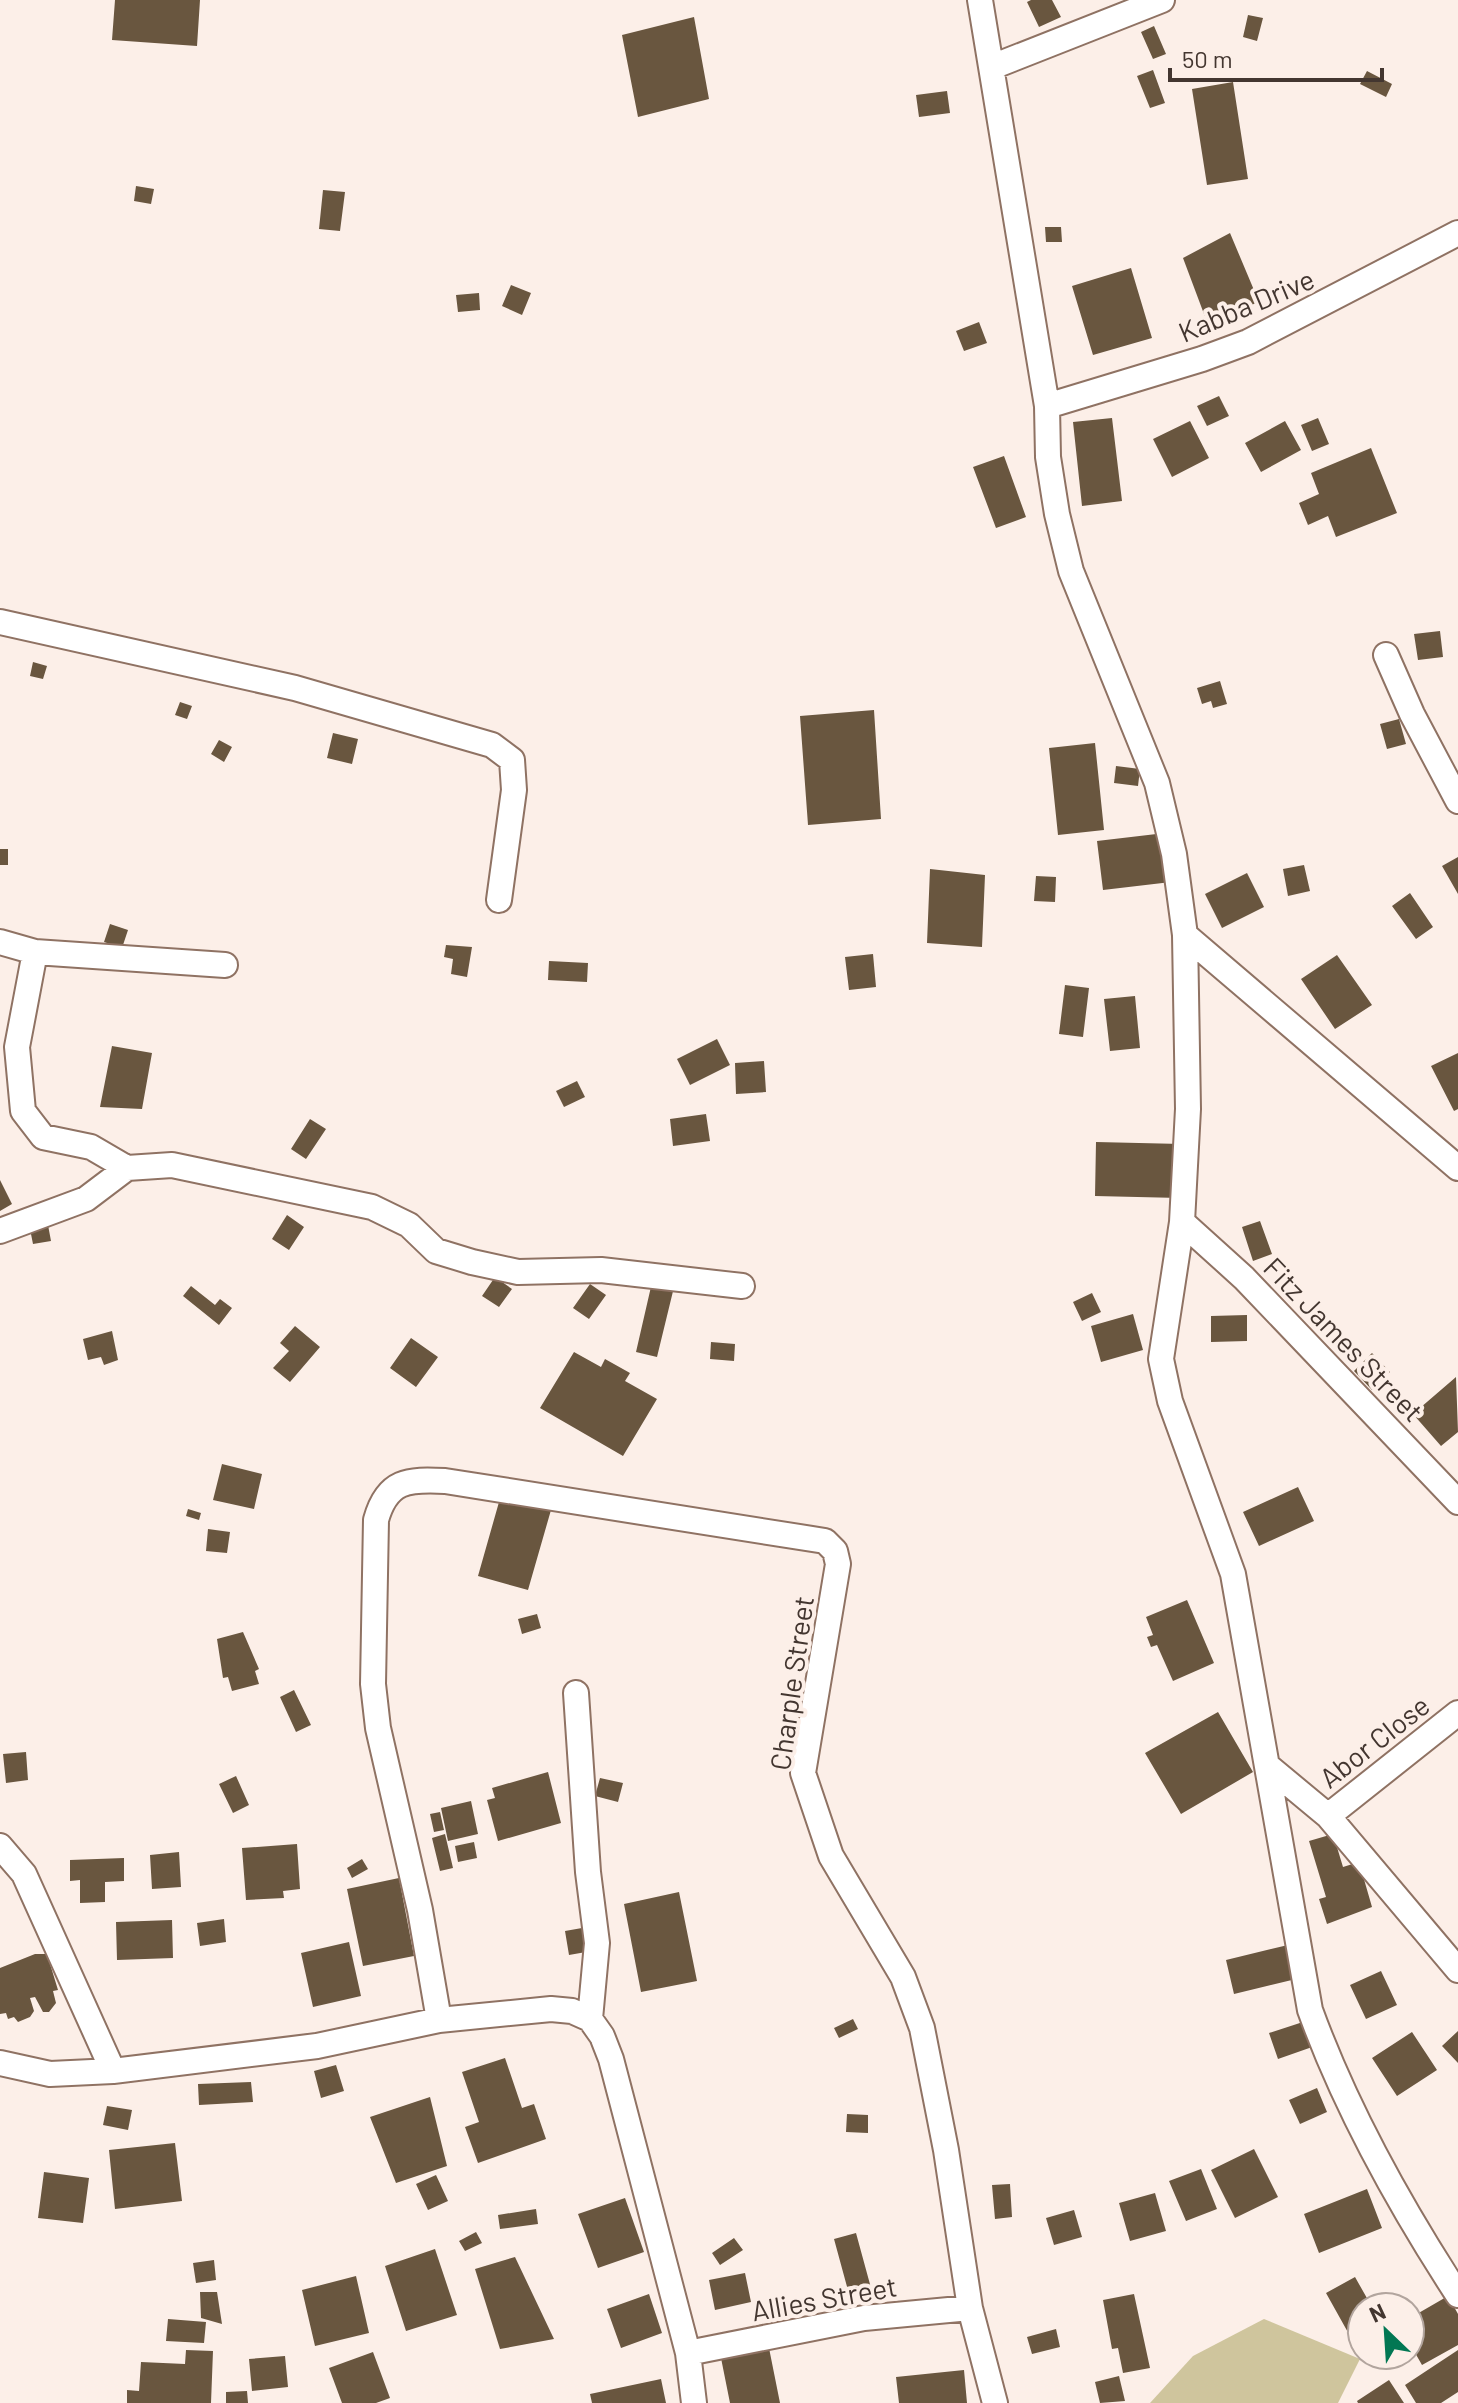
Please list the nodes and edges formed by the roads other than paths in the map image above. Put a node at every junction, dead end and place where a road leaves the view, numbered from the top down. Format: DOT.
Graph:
graph roads {
  1 [pos="980,0"];
  2 [pos="1162,0"];
  3 [pos="992,67"];
  4 [pos="1458,233"];
  5 [pos="1047,406"];
  6 [pos="0,622"];
  7 [pos="1386,655"];
  8 [pos="1458,801"];
  9 [pos="499,900"];
  10 [pos="1185,935"];
  11 [pos="0,942"];
  12 [pos="35,952"];
  13 [pos="225,965"];
  14 [pos="1453,1157"];
  15 [pos="127,1168"];
  16 [pos="1182,1222"];
  17 [pos="0,1231"];
  18 [pos="742,1286"];
  19 [pos="1458,1502"];
  20 [pos="576,1693"];
  21 [pos="1458,1713"];
  22 [pos="1269,1767"];
  23 [pos="1328,1816"];
  24 [pos="0,1846"];
  25 [pos="1458,1970"];
  26 [pos="590,2019"];
  27 [pos="439,2020"];
  28 [pos="0,2063"];
  29 [pos="113,2071"];
  30 [pos="1458,2295"];
  31 [pos="970,2308"];
  32 [pos="688,2353"];
  33 [pos="694,2403"];
  34 [pos="995,2403"];
  1 -- 3 [label="street"];
  2 -- 3 [label="street"];
  3 -- 5 [label="street"];
  4 -- 5 [label="street, Kabba Drive"];
  5 -- 10 [label="street"];
  6 -- 9 [label="street"];
  7 -- 8 [label="street"];
  10 -- 14 [label="street"];
  10 -- 16 [label="street"];
  11 -- 12 [label="street"];
  12 -- 13 [label="street"];
  12 -- 15 [label="street"];
  15 -- 17 [label="street"];
  15 -- 18 [label="street"];
  16 -- 19 [label="street, Fitz James Street"];
  16 -- 22 [label="street"];
  20 -- 26 [label="street"];
  21 -- 23 [label="street, Abor Close"];
  22 -- 23 [label="street"];
  22 -- 30 [label="street"];
  23 -- 25 [label="street"];
  24 -- 29 [label="street"];
  26 -- 27 [label="street"];
  26 -- 32 [label="street"];
  27 -- 29 [label="street"];
  27 -- 31 [label="street, Charple Street"];
  28 -- 29 [label="street"];
  31 -- 32 [label="street, Allies Street"];
  31 -- 34 [label="street, Charple Street"];
  32 -- 33 [label="street"];
}
